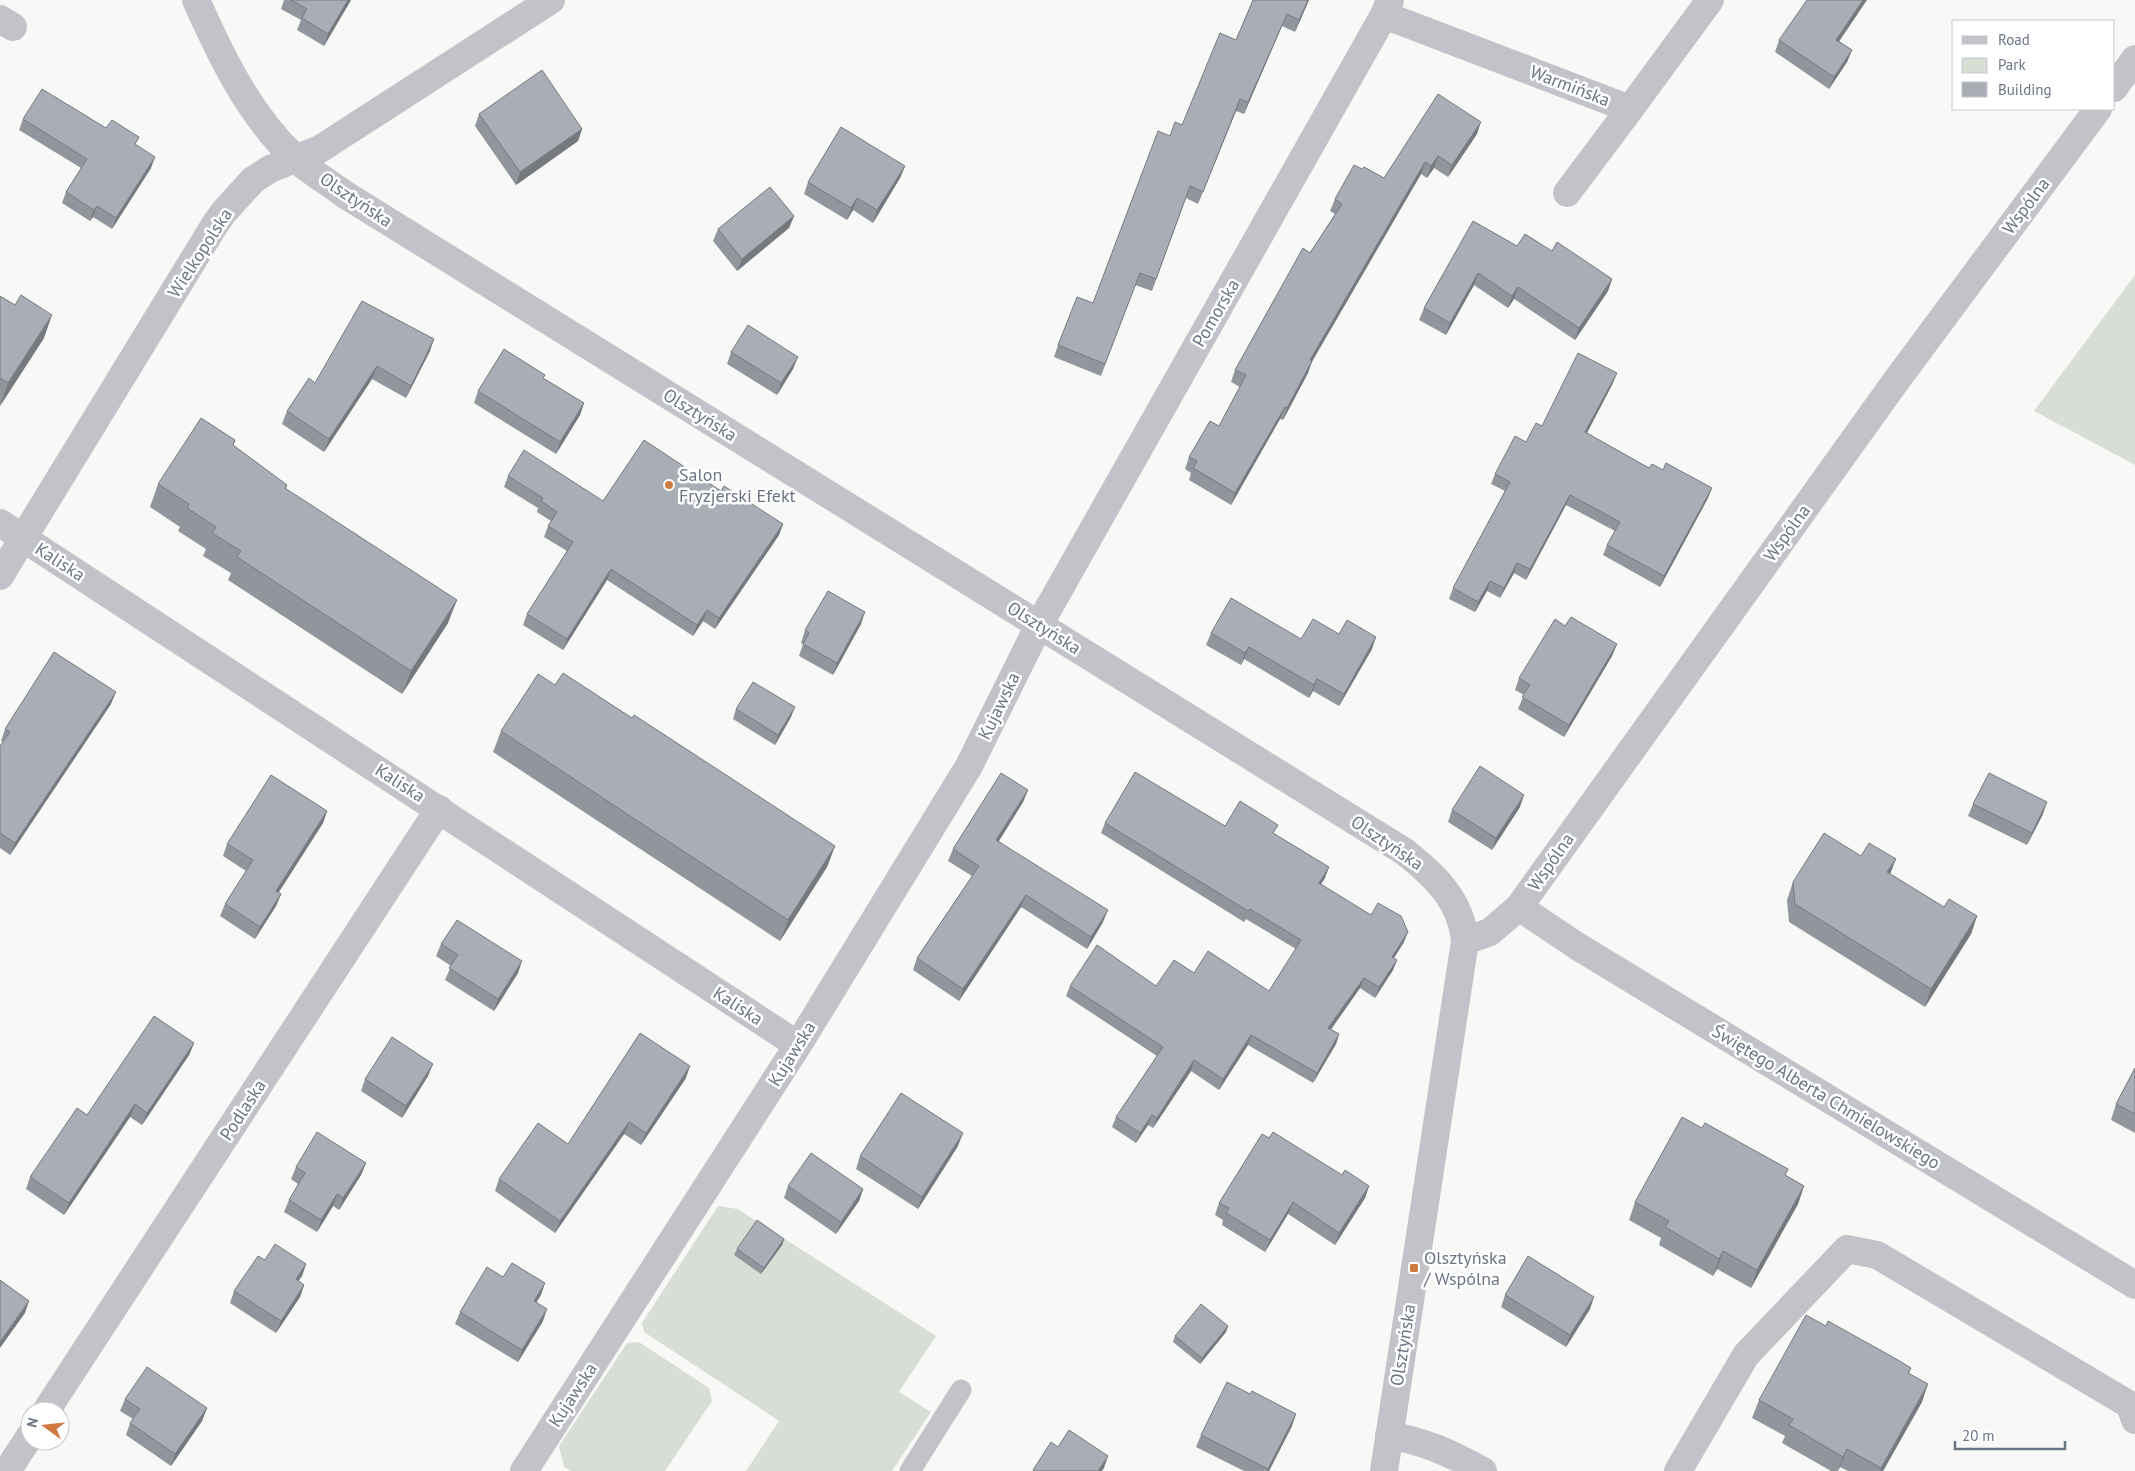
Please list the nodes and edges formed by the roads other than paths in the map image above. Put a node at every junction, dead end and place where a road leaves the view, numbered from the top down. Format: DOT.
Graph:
graph roads {
  1 [pos="196,0"];
  2 [pos="551,0"];
  3 [pos="1710,0"];
  4 [pos="1387,7"];
  5 [pos="2135,59"];
  6 [pos="2115,87"];
  7 [pos="1630,109"];
  8 [pos="2097,110"];
  9 [pos="295,158"];
  10 [pos="1567,193"];
  11 [pos="0,523"];
  12 [pos="24,539"];
  13 [pos="0,576"];
  14 [pos="1039,625"];
  15 [pos="439,809"];
  16 [pos="1520,907"];
  17 [pos="1465,941"];
  18 [pos="798,1045"];
  19 [pos="2135,1285"];
  20 [pos="961,1390"];
  21 [pos="53,1401"];
  22 [pos="2135,1420"];
  23 [pos="1389,1435"];
  24 [pos="20,1451"];
  25 [pos="529,1469"];
  26 [pos="7,1471"];
  27 [pos="910,1471"];
  28 [pos="1384,1471"];
  29 [pos="1483,1471"];
  30 [pos="1678,1471"];
  1 -- 9 [label="street, Olsztyńska"];
  2 -- 9 [label="street, Wielkopolska"];
  3 -- 7 [label="street, Warmińska"];
  4 -- 7 [label="street, Warmińska"];
  4 -- 14 [label="street, Pomorska"];
  5 -- 6 [label="street"];
  7 -- 10 [label="street"];
  8 -- 16 [label="street, Wspólna"];
  9 -- 12 [label="street, Wielkopolska"];
  9 -- 14 [label="street, Olsztyńska"];
  11 -- 12 [label="street, Kaliska"];
  12 -- 13 [label="street, Wielkopolska"];
  12 -- 15 [label="street, Kaliska"];
  14 -- 17 [label="street, Olsztyńska"];
  14 -- 18 [label="street, Kujawska"];
  15 -- 18 [label="street, Kaliska"];
  15 -- 21 [label="street, Podlaska"];
  16 -- 17 [label="street, Wspólna"];
  16 -- 19 [label="street, Świętego Alberta Chmielowskiego"];
  17 -- 23 [label="street, Olsztyńska"];
  18 -- 25 [label="street, Kujawska"];
  20 -- 27 [label="lane"];
  22 -- 30 [label="street"];
  23 -- 28 [label="street, Olsztyńska"];
  23 -- 29 [label="street"];
  24 -- 26 [label="street"];
}
